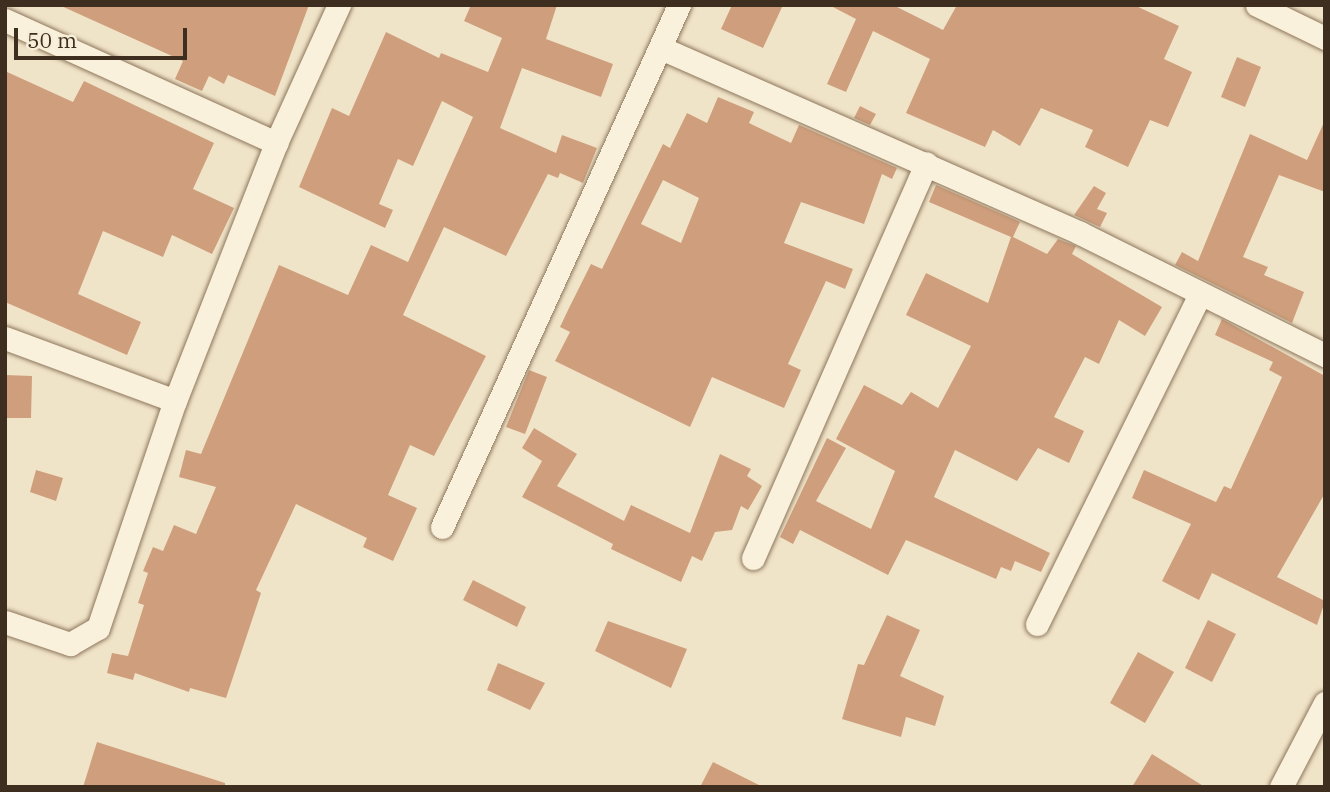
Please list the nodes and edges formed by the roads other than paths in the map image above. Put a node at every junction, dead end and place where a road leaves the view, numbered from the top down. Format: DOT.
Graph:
graph roads {
  1 [pos="339,5"];
  2 [pos="679,5"];
  3 [pos="1257,5"];
  4 [pos="5,20"];
  5 [pos="1325,38"];
  6 [pos="661,48"];
  7 [pos="276,143"];
  8 [pos="926,163"];
  9 [pos="1199,296"];
  10 [pos="5,338"];
  11 [pos="1325,355"];
  12 [pos="175,401"];
  13 [pos="442,527"];
  14 [pos="753,558"];
  15 [pos="5,622"];
  16 [pos="1037,624"];
  17 [pos="1325,703"];
  18 [pos="1280,787"];
  1 -- 7 [label="street"];
  2 -- 6 [label="street"];
  3 -- 5 [label="street"];
  4 -- 7 [label="street"];
  6 -- 8 [label="street"];
  6 -- 13 [label="street"];
  7 -- 12 [label="street"];
  8 -- 9 [label="street"];
  8 -- 14 [label="street"];
  9 -- 11 [label="street"];
  9 -- 16 [label="street"];
  10 -- 12 [label="street"];
  12 -- 15 [label="street"];
  17 -- 18 [label="street"];
}
